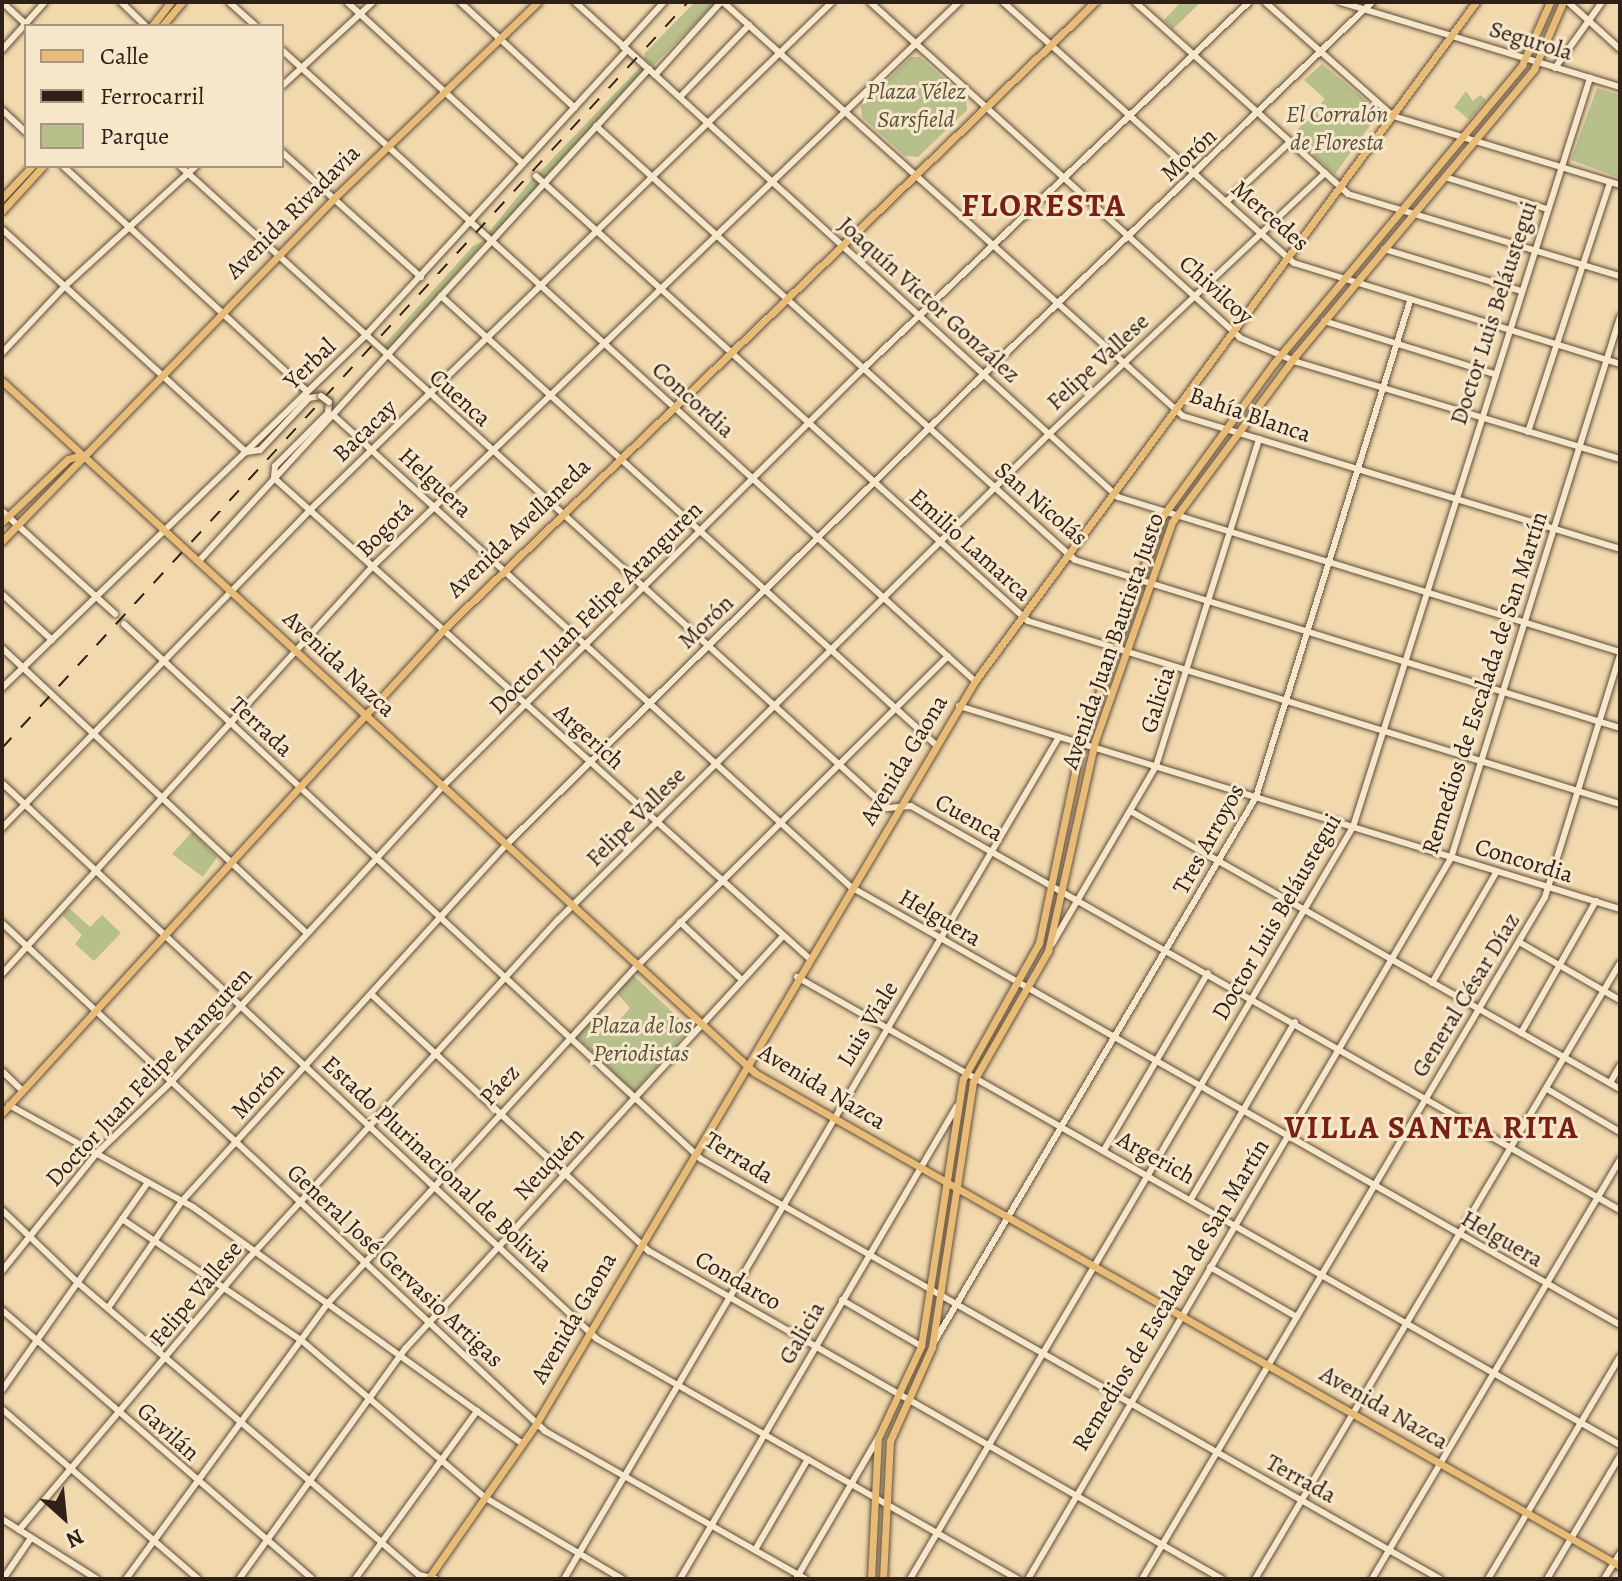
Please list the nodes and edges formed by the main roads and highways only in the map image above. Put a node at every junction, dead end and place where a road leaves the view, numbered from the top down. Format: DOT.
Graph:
graph roads {
  1 [pos="171,2"];
  2 [pos="182,2"];
  3 [pos="538,2"];
  4 [pos="1095,2"];
  5 [pos="1476,2"];
  6 [pos="1550,2"];
  7 [pos="1566,2"];
  8 [pos="151,24"];
  9 [pos="164,24"];
  10 [pos="30,168"];
  11 [pos="41,168"];
  12 [pos="2,198"];
  13 [pos="2,211"];
  14 [pos="2,381"];
  15 [pos="82,455"];
  16 [pos="4,517"];
  17 [pos="2,541"];
  18 [pos="364,714"];
  19 [pos="745,1065"];
  20 [pos="2,1113"];
  21 [pos="945,1183"];
  22 [pos="957,1189"];
  23 [pos="1617,1564"];
  24 [pos="431,1579"];
  25 [pos="871,1579"];
  26 [pos="883,1579"];
  1 -- 8 [label="main road"];
  2 -- 9 [label="main road"];
  3 -- 15 [label="main road, Avenida Rivadavia"];
  4 -- 18 [label="main road, Avenida Avellaneda"];
  5 -- 19 [label="main road, Avenida Gaona"];
  6 -- 21 [label="main road, Avenida Juan Bautista Justo"];
  7 -- 22 [label="main road, Avenida Juan Bautista Justo"];
  10 -- 12 [label="main road"];
  11 -- 13 [label="main road"];
  14 -- 15 [label="main road, Avenida Nazca"];
  15 -- 16 [label="main road, Avenida Rivadavia"];
  15 -- 17 [label="main road, Avenida Rivadavia"];
  15 -- 18 [label="main road, Avenida Nazca"];
  18 -- 19 [label="main road, Avenida Nazca"];
  18 -- 20 [label="main road, Avenida Avellaneda"];
  19 -- 21 [label="main road, Avenida Nazca"];
  19 -- 24 [label="main road, Avenida Gaona"];
  21 -- 22 [label="main road, Avenida Nazca"];
  21 -- 25 [label="main road, Avenida Juan Bautista Justo"];
  22 -- 23 [label="main road, Avenida Nazca"];
  22 -- 26 [label="main road, Avenida Juan Bautista Justo"];
}
